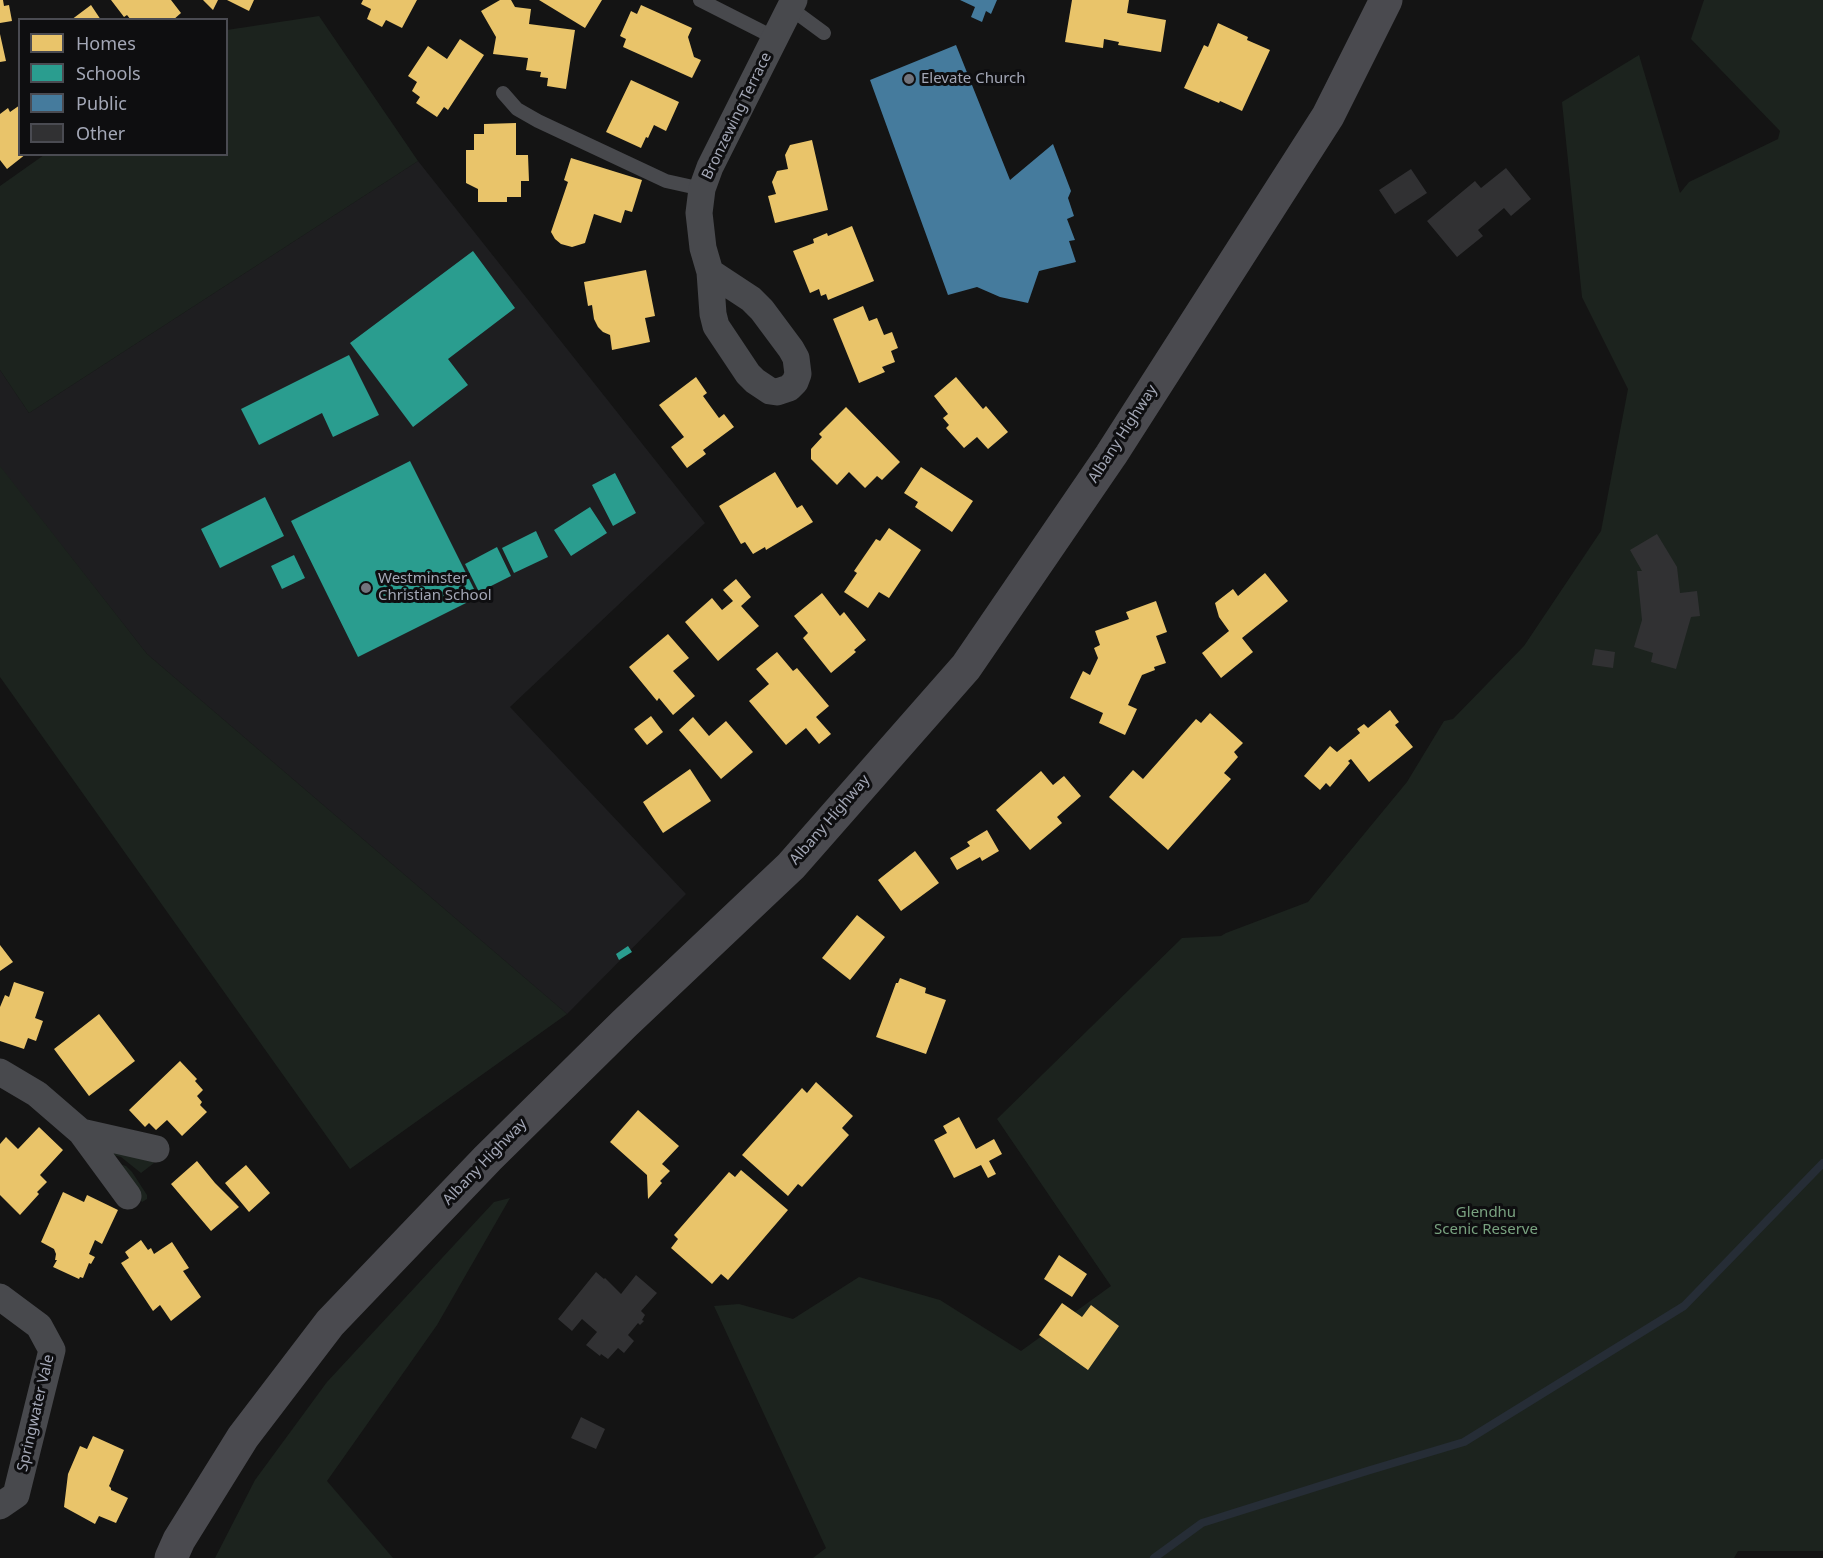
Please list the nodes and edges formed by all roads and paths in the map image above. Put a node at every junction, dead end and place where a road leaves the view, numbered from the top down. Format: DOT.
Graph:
graph roads {
  1 [pos="700,0"];
  2 [pos="1386,0"];
  3 [pos="792,4"];
  4 [pos="824,33"];
  5 [pos="775,38"];
  6 [pos="503,93"];
  7 [pos="702,189"];
  8 [pos="710,272"];
  9 [pos="0,1072"];
  10 [pos="81,1131"];
  11 [pos="156,1149"];
  12 [pos="128,1196"];
  13 [pos="0,1297"];
  14 [pos="0,1506"];
  15 [pos="171,1558"];
  1 -- 5 [label="lane"];
  2 -- 15 [label="main road, Albany Highway"];
  3 -- 4 [label="lane"];
  3 -- 5 [label="street, Bronzewing Terrace"];
  5 -- 7 [label="street, Bronzewing Terrace"];
  6 -- 7 [label="lane"];
  7 -- 8 [label="street, Bronzewing Terrace"];
  9 -- 10 [label="street"];
  10 -- 11 [label="street"];
  10 -- 12 [label="street"];
  13 -- 14 [label="street, Springwater Vale"];
}
